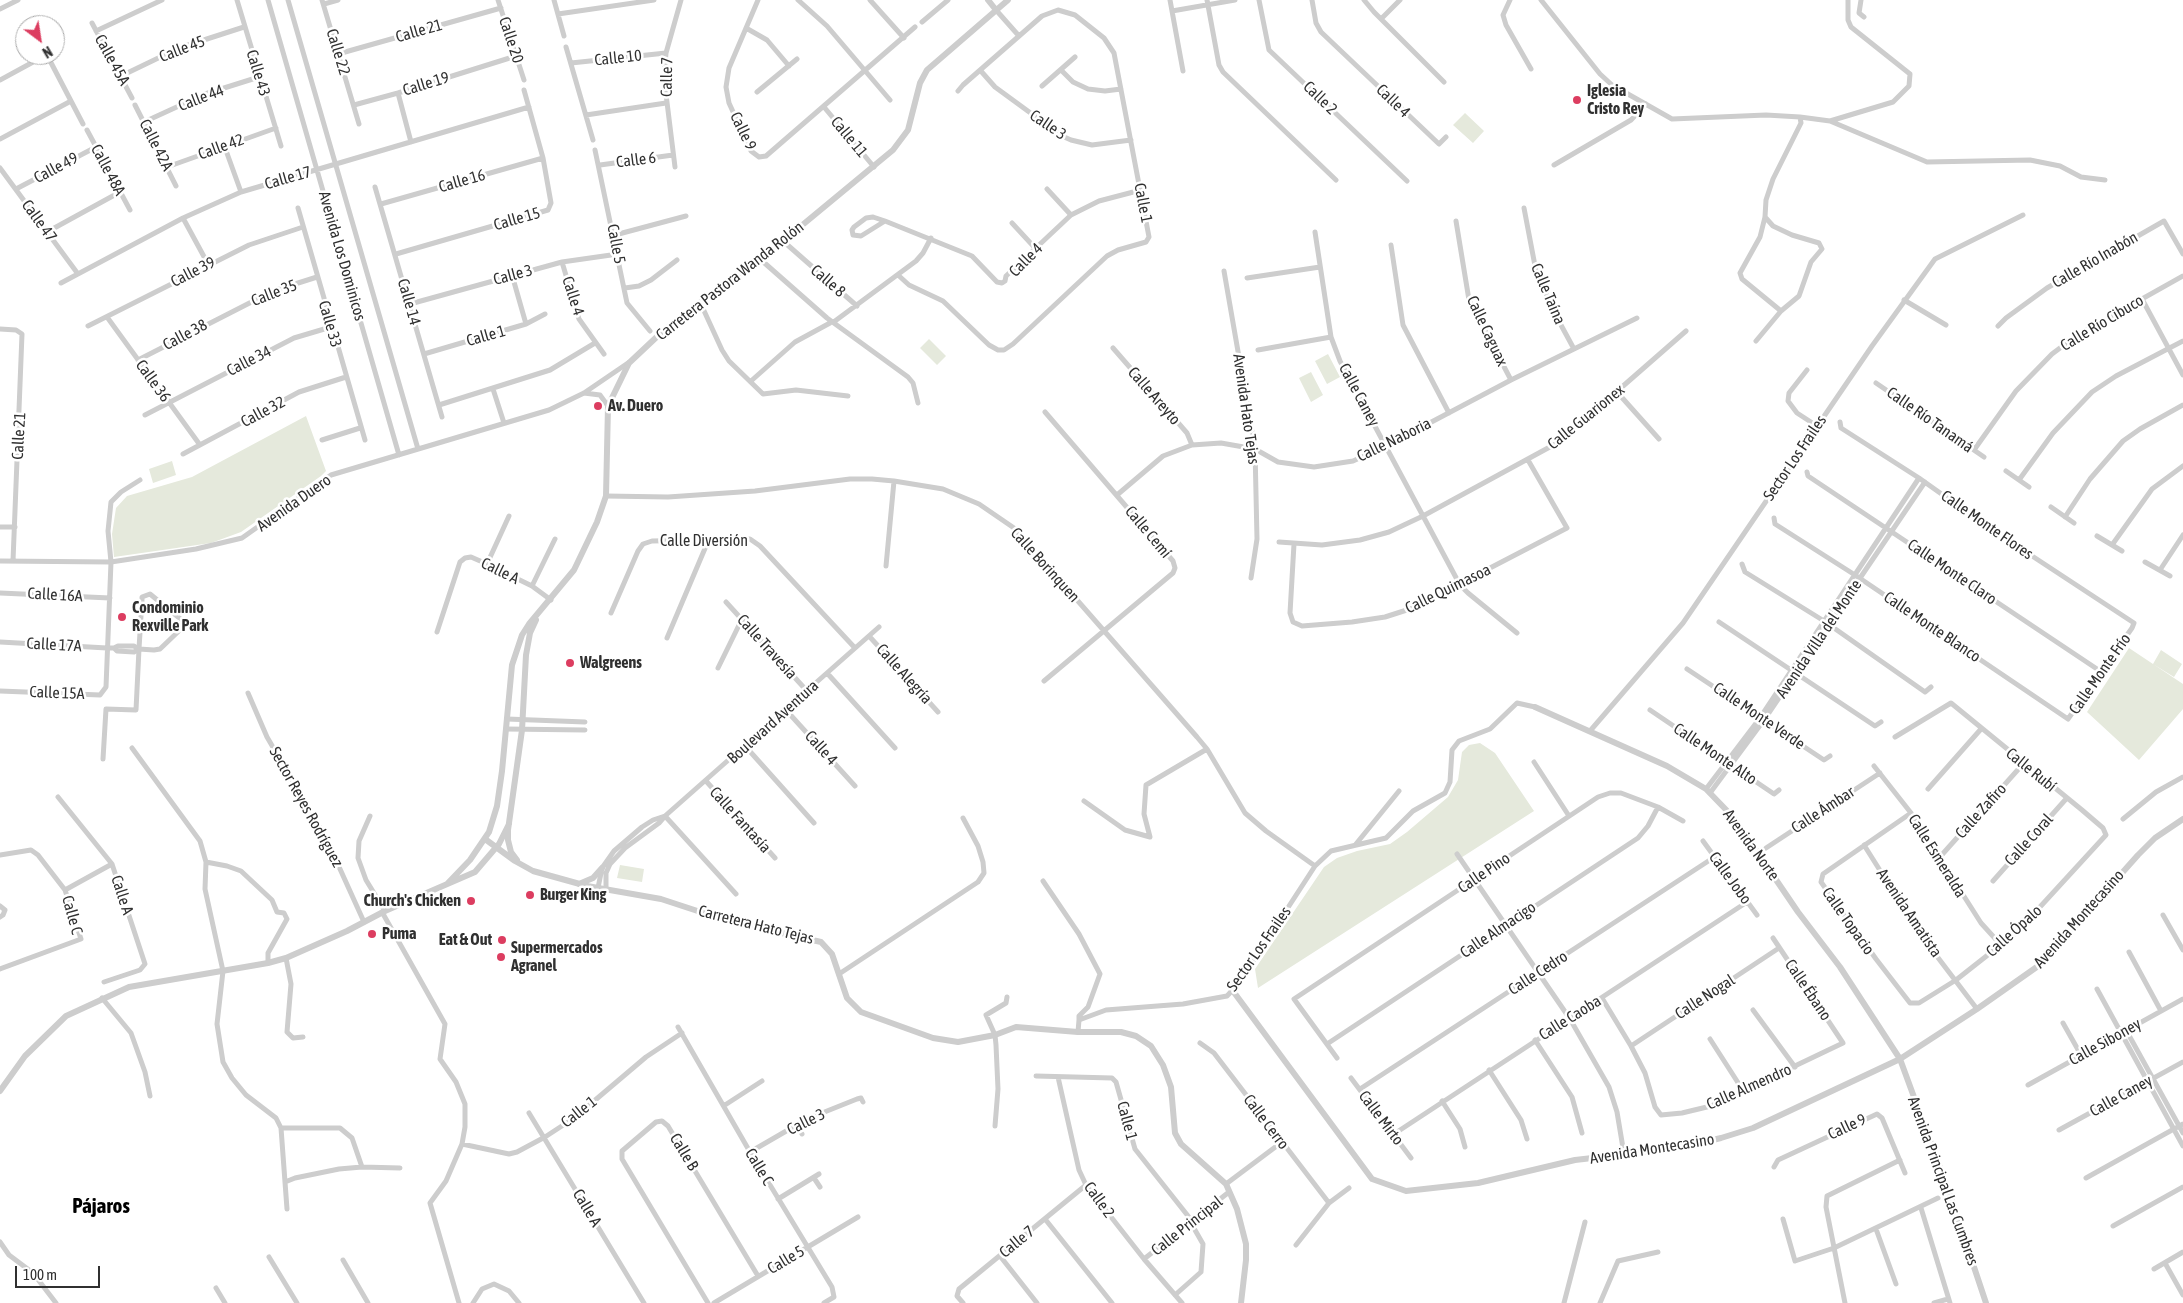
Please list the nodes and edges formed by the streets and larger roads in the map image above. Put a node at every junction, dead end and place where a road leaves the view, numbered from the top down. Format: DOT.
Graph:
graph roads {
  1 [pos="18,0"];
  2 [pos="162,0"];
  3 [pos="237,0"];
  4 [pos="268,0"];
  5 [pos="288,0"];
  6 [pos="338,0"];
  7 [pos="498,0"];
  8 [pos="554,0"];
  9 [pos="654,0"];
  10 [pos="681,0"];
  11 [pos="758,0"];
  12 [pos="798,0"];
  13 [pos="870,0"];
  14 [pos="988,0"];
  15 [pos="1008,0"];
  16 [pos="1170,0"];
  17 [pos="1235,0"];
  18 [pos="1259,0"];
  19 [pos="1312,0"];
  20 [pos="1364,0"];
  21 [pos="1400,0"];
  22 [pos="1510,0"];
  23 [pos="1541,0"];
  24 [pos="1848,0"];
  25 [pos="1861,0"];
  26 [pos="944,1"];
  27 [pos="323,2"];
  28 [pos="1207,2"];
  29 [pos="501,8"];
  30 [pos="0,9"];
  31 [pos="996,10"];
  32 [pos="1172,11"];
  33 [pos="558,14"];
  34 [pos="1864,17"];
  35 [pos="1381,19"];
  36 [pos="922,22"];
  37 [pos="92,23"];
  38 [pos="244,27"];
  39 [pos="915,27"];
  40 [pos="746,28"];
  41 [pos="96,31"];
  42 [pos="564,36"];
  43 [pos="1018,36"];
  44 [pos="904,38"];
  45 [pos="566,47"];
  46 [pos="666,53"];
  47 [pos="338,54"];
  48 [pos="516,56"];
  49 [pos="1075,57"];
  50 [pos="797,59"];
  51 [pos="571,63"];
  52 [pos="28,65"];
  53 [pos="52,65"];
  54 [pos="789,66"];
  55 [pos="1531,69"];
  56 [pos="865,70"];
  57 [pos="980,70"];
  58 [pos="1060,70"];
  59 [pos="1184,71"];
  60 [pos="121,76"];
  61 [pos="259,77"];
  62 [pos="0,80"];
  63 [pos="524,80"];
  64 [pos="1444,82"];
  65 [pos="1042,86"];
  66 [pos="1121,89"];
  67 [pos="524,90"];
  68 [pos="958,91"];
  69 [pos="757,92"];
  70 [pos="398,93"];
  71 [pos="132,98"];
  72 [pos="890,100"];
  73 [pos="71,101"];
  74 [pos="666,103"];
  75 [pos="354,104"];
  76 [pos="1646,104"];
  77 [pos="135,105"];
  78 [pos="529,107"];
  79 [pos="824,107"];
  80 [pos="586,115"];
  81 [pos="1800,117"];
  82 [pos="1830,121"];
  83 [pos="144,122"];
  84 [pos="83,124"];
  85 [pos="359,124"];
  86 [pos="276,128"];
  87 [pos="87,130"];
  88 [pos="1446,137"];
  89 [pos="0,139"];
  90 [pos="593,140"];
  91 [pos="1131,140"];
  92 [pos="411,142"];
  93 [pos="224,145"];
  94 [pos="281,146"];
  95 [pos="96,147"];
  96 [pos="596,150"];
  97 [pos="673,155"];
  98 [pos="543,158"];
  99 [pos="335,164"];
  100 [pos="600,164"];
  101 [pos="1554,165"];
  102 [pos="167,167"];
  103 [pos="675,167"];
  104 [pos="874,167"];
  105 [pos="0,168"];
  106 [pos="317,170"];
  107 [pos="1336,180"];
  108 [pos="2105,180"];
  109 [pos="1407,181"];
  110 [pos="176,186"];
  111 [pos="375,187"];
  112 [pos="16,189"];
  113 [pos="1047,189"];
  114 [pos="1140,190"];
  115 [pos="120,192"];
  116 [pos="241,192"];
  117 [pos="381,204"];
  118 [pos="298,208"];
  119 [pos="1524,208"];
  120 [pos="130,210"];
  121 [pos="2023,215"];
  122 [pos="686,216"];
  123 [pos="1071,216"];
  124 [pos="1765,217"];
  125 [pos="184,218"];
  126 [pos="885,221"];
  127 [pos="1456,221"];
  128 [pos="1012,223"];
  129 [pos="302,227"];
  130 [pos="47,232"];
  131 [pos="1315,232"];
  132 [pos="615,235"];
  133 [pos="931,238"];
  134 [pos="783,242"];
  135 [pos="1391,245"];
  136 [pos="1036,249"];
  137 [pos="396,254"];
  138 [pos="618,254"];
  139 [pos="2183,254"];
  140 [pos="760,259"];
  141 [pos="677,260"];
  142 [pos="562,262"];
  143 [pos="208,264"];
  144 [pos="1320,267"];
  145 [pos="1224,271"];
  146 [pos="78,274"];
  147 [pos="512,275"];
  148 [pos="898,275"];
  149 [pos="2183,276"];
  150 [pos="317,277"];
  151 [pos="1246,278"];
  152 [pos="61,283"];
  153 [pos="625,288"];
  154 [pos="2142,299"];
  155 [pos="1904,300"];
  156 [pos="700,302"];
  157 [pos="410,304"];
  158 [pos="857,306"];
  159 [pos="233,310"];
  160 [pos="1781,311"];
  161 [pos="545,314"];
  162 [pos="107,317"];
  163 [pos="1638,318"];
  164 [pos="526,324"];
  165 [pos="645,325"];
  166 [pos="1946,325"];
  167 [pos="88,326"];
  168 [pos="1998,326"];
  169 [pos="331,327"];
  170 [pos="0,329"];
  171 [pos="639,330"];
  172 [pos="650,331"];
  173 [pos="1686,331"];
  174 [pos="1331,337"];
  175 [pos="1756,341"];
  176 [pos="2183,341"];
  177 [pos="595,343"];
  178 [pos="1113,348"];
  179 [pos="1574,349"];
  180 [pos="2169,349"];
  181 [pos="1258,350"];
  182 [pos="424,354"];
  183 [pos="604,354"];
  184 [pos="138,360"];
  185 [pos="629,363"];
  186 [pos="1807,370"];
  187 [pos="2183,375"];
  188 [pos="346,377"];
  189 [pos="1510,380"];
  190 [pos="751,381"];
  191 [pos="1876,383"];
  192 [pos="493,389"];
  193 [pos="1617,392"];
  194 [pos="584,393"];
  195 [pos="848,396"];
  196 [pos="169,402"];
  197 [pos="918,403"];
  198 [pos="439,404"];
  199 [pos="2183,404"];
  200 [pos="608,406"];
  201 [pos="1045,412"];
  202 [pos="1449,413"];
  203 [pos="145,415"];
  204 [pos="442,417"];
  205 [pos="1840,422"];
  206 [pos="504,424"];
  207 [pos="1817,426"];
  208 [pos="360,428"];
  209 [pos="1659,439"];
  210 [pos="322,440"];
  211 [pos="365,440"];
  212 [pos="200,445"];
  213 [pos="1192,445"];
  214 [pos="1386,446"];
  215 [pos="418,449"];
  216 [pos="1255,449"];
  217 [pos="1974,450"];
  218 [pos="183,454"];
  219 [pos="400,455"];
  220 [pos="1984,457"];
  221 [pos="1528,460"];
  222 [pos="2183,466"];
  223 [pos="2006,471"];
  224 [pos="1806,472"];
  225 [pos="140,480"];
  226 [pos="1922,480"];
  227 [pos="2019,480"];
  228 [pos="894,481"];
  229 [pos="2029,487"];
  230 [pos="1116,495"];
  231 [pos="606,496"];
  232 [pos="2051,507"];
  233 [pos="509,516"];
  234 [pos="1423,516"];
  235 [pos="2066,517"];
  236 [pos="1774,518"];
  237 [pos="2074,523"];
  238 [pos="0,527"];
  239 [pos="15,527"];
  240 [pos="1887,527"];
  241 [pos="1892,530"];
  242 [pos="2183,535"];
  243 [pos="2097,536"];
  244 [pos="555,539"];
  245 [pos="709,539"];
  246 [pos="1279,542"];
  247 [pos="1294,544"];
  248 [pos="2112,545"];
  249 [pos="2122,551"];
  250 [pos="0,561"];
  251 [pos="13,561"];
  252 [pos="110,562"];
  253 [pos="2145,562"];
  254 [pos="487,564"];
  255 [pos="1742,564"];
  256 [pos="886,566"];
  257 [pos="2160,570"];
  258 [pos="1855,574"];
  259 [pos="2170,576"];
  260 [pos="1251,578"];
  261 [pos="1860,578"];
  262 [pos="1460,585"];
  263 [pos="532,586"];
  264 [pos="0,592"];
  265 [pos="110,598"];
  266 [pos="551,600"];
  267 [pos="726,602"];
  268 [pos="611,613"];
  269 [pos="539,614"];
  270 [pos="742,620"];
  271 [pos="1824,621"];
  272 [pos="1719,622"];
  273 [pos="1829,625"];
  274 [pos="879,627"];
  275 [pos="2132,628"];
  276 [pos="1103,631"];
  277 [pos="437,632"];
  278 [pos="1517,633"];
  279 [pos="869,636"];
  280 [pos="667,638"];
  281 [pos="0,642"];
  282 [pos="107,648"];
  283 [pos="854,648"];
  284 [pos="138,649"];
  285 [pos="718,668"];
  286 [pos="1687,669"];
  287 [pos="2100,671"];
  288 [pos="827,672"];
  289 [pos="1794,672"];
  290 [pos="1044,681"];
  291 [pos="1931,687"];
  292 [pos="0,691"];
  293 [pos="807,691"];
  294 [pos="248,693"];
  295 [pos="1535,706"];
  296 [pos="786,710"];
  297 [pos="1650,710"];
  298 [pos="938,712"];
  299 [pos="507,719"];
  300 [pos="1762,719"];
  301 [pos="2068,719"];
  302 [pos="523,720"];
  303 [pos="585,722"];
  304 [pos="1881,722"];
  305 [pos="506,729"];
  306 [pos="522,730"];
  307 [pos="585,730"];
  308 [pos="1981,730"];
  309 [pos="1590,731"];
  310 [pos="1895,738"];
  311 [pos="746,746"];
  312 [pos="132,748"];
  313 [pos="895,748"];
  314 [pos="1207,749"];
  315 [pos="1830,756"];
  316 [pos="103,759"];
  317 [pos="1534,762"];
  318 [pos="1729,764"];
  319 [pos="2023,764"];
  320 [pos="1874,766"];
  321 [pos="1880,773"];
  322 [pos="2183,777"];
  323 [pos="706,781"];
  324 [pos="855,786"];
  325 [pos="1928,789"];
  326 [pos="1779,790"];
  327 [pos="1398,791"];
  328 [pos="1708,791"];
  329 [pos="58,797"];
  330 [pos="2066,798"];
  331 [pos="1084,801"];
  332 [pos="1658,806"];
  333 [pos="1911,813"];
  334 [pos="370,816"];
  335 [pos="665,816"];
  336 [pos="1569,816"];
  337 [pos="963,818"];
  338 [pos="2183,819"];
  339 [pos="2123,820"];
  340 [pos="1683,821"];
  341 [pos="814,823"];
  342 [pos="509,824"];
  343 [pos="2104,838"];
  344 [pos="485,839"];
  345 [pos="1703,841"];
  346 [pos="1356,844"];
  347 [pos="1864,846"];
  348 [pos="496,848"];
  349 [pos="1766,848"];
  350 [pos="618,854"];
  351 [pos="1457,854"];
  352 [pos="0,855"];
  353 [pos="1716,856"];
  354 [pos="774,858"];
  355 [pos="1939,858"];
  356 [pos="206,862"];
  357 [pos="112,864"];
  358 [pos="521,865"];
  359 [pos="1315,866"];
  360 [pos="602,868"];
  361 [pos="1474,879"];
  362 [pos="1992,880"];
  363 [pos="1043,881"];
  364 [pos="447,884"];
  365 [pos="578,884"];
  366 [pos="598,888"];
  367 [pos="65,890"];
  368 [pos="606,890"];
  369 [pos="736,894"];
  370 [pos="1747,902"];
  371 [pos="2,908"];
  372 [pos="383,912"];
  373 [pos="1757,915"];
  374 [pos="2163,915"];
  375 [pos="0,917"];
  376 [pos="364,922"];
  377 [pos="1505,926"];
  378 [pos="1773,938"];
  379 [pos="2001,945"];
  380 [pos="1779,948"];
  381 [pos="2183,950"];
  382 [pos="2129,952"];
  383 [pos="286,958"];
  384 [pos="268,963"];
  385 [pos="0,969"];
  386 [pos="223,971"];
  387 [pos="1538,973"];
  388 [pos="839,974"];
  389 [pos="1956,980"];
  390 [pos="104,982"];
  391 [pos="2097,989"];
  392 [pos="1233,991"];
  393 [pos="1007,997"];
  394 [pos="102,998"];
  395 [pos="1602,998"];
  396 [pos="2183,999"];
  397 [pos="1910,1003"];
  398 [pos="1977,1009"];
  399 [pos="1753,1010"];
  400 [pos="2161,1011"];
  401 [pos="1570,1019"];
  402 [pos="1079,1020"];
  403 [pos="2063,1023"];
  404 [pos="678,1027"];
  405 [pos="1078,1032"];
  406 [pos="2124,1032"];
  407 [pos="682,1033"];
  408 [pos="995,1034"];
  409 [pos="303,1038"];
  410 [pos="1710,1039"];
  411 [pos="1535,1040"];
  412 [pos="1200,1043"];
  413 [pos="1843,1043"];
  414 [pos="1327,1044"];
  415 [pos="1632,1046"];
  416 [pos="2081,1055"];
  417 [pos="1336,1058"];
  418 [pos="1900,1059"];
  419 [pos="2183,1062"];
  420 [pos="1795,1067"];
  421 [pos="1489,1070"];
  422 [pos="1036,1076"];
  423 [pos="1058,1077"];
  424 [pos="1351,1078"];
  425 [pos="762,1080"];
  426 [pos="2150,1080"];
  427 [pos="2028,1085"];
  428 [pos="1360,1089"];
  429 [pos="0,1091"];
  430 [pos="1744,1092"];
  431 [pos="150,1096"];
  432 [pos="1442,1101"];
  433 [pos="863,1102"];
  434 [pos="724,1105"];
  435 [pos="529,1113"];
  436 [pos="797,1125"];
  437 [pos="995,1126"];
  438 [pos="2179,1127"];
  439 [pos="281,1128"];
  440 [pos="2058,1130"];
  441 [pos="1582,1133"];
  442 [pos="2183,1133"];
  443 [pos="802,1134"];
  444 [pos="1394,1134"];
  445 [pos="545,1138"];
  446 [pos="1527,1139"];
  447 [pos="1282,1142"];
  448 [pos="462,1144"];
  449 [pos="2183,1146"];
  450 [pos="1465,1147"];
  451 [pos="750,1152"];
  452 [pos="1624,1154"];
  453 [pos="1411,1158"];
  454 [pos="1900,1160"];
  455 [pos="362,1167"];
  456 [pos="1774,1167"];
  457 [pos="400,1168"];
  458 [pos="1905,1173"];
  459 [pos="2086,1178"];
  460 [pos="285,1182"];
  461 [pos="1226,1184"];
  462 [pos="1086,1185"];
  463 [pos="820,1187"];
  464 [pos="2183,1187"];
  465 [pos="1349,1188"];
  466 [pos="1229,1192"];
  467 [pos="1938,1198"];
  468 [pos="778,1199"];
  469 [pos="1329,1203"];
  470 [pos="287,1208"];
  471 [pos="1921,1208"];
  472 [pos="858,1217"];
  473 [pos="1045,1219"];
  474 [pos="1783,1219"];
  475 [pos="1192,1221"];
  476 [pos="1585,1222"];
  477 [pos="2113,1226"];
  478 [pos="1876,1229"];
  479 [pos="1195,1230"];
  480 [pos="0,1242"];
  481 [pos="1296,1245"];
  482 [pos="807,1247"];
  483 [pos="1834,1248"];
  484 [pos="1658,1252"];
  485 [pos="2183,1252"];
  486 [pos="1000,1256"];
  487 [pos="269,1257"];
  488 [pos="343,1260"];
  489 [pos="1144,1260"];
  490 [pos="2165,1263"];
  491 [pos="2154,1268"];
  492 [pos="758,1276"];
  493 [pos="1896,1284"];
  494 [pos="216,1288"];
  495 [pos="1175,1295"];
  496 [pos="2183,1295"];
  497 [pos="1949,1301"];
  498 [pos="56,1303"];
  499 [pos="226,1303"];
  500 [pos="297,1303"];
  501 [pos="368,1303"];
  502 [pos="459,1303"];
  503 [pos="473,1303"];
  504 [pos="519,1303"];
  505 [pos="644,1303"];
  506 [pos="708,1303"];
  507 [pos="714,1303"];
  508 [pos="824,1303"];
  509 [pos="963,1303"];
  510 [pos="1037,1303"];
  511 [pos="1112,1303"];
  512 [pos="1182,1303"];
  513 [pos="1241,1303"];
  514 [pos="1564,1303"];
  515 [pos="1600,1303"];
  516 [pos="1845,1303"];
  517 [pos="1934,1303"];
  518 [pos="1986,1303"];
  1 -- 30 [label="street"];
  2 -- 41 [label="street"];
  3 -- 38 [label="street, Calle 43"];
  4 -- 106 [label="street, Avenida Los Dominicos"];
  5 -- 99 [label="street, Avenida Los Dominicos"];
  6 -- 27 [label="street"];
  7 -- 29 [label="street, Calle 20"];
  8 -- 33 [label="street"];
  9 -- 33 [label="street"];
  10 -- 46 [label="street, Calle 7"];
  11 -- 40 [label="street, Calle 9"];
  12 -- 56 [label="street"];
  13 -- 44 [label="street"];
  14 -- 31 [label="street"];
  15 -- 31 [label="street, Carretera Pastora Wanda Rolón"];
  16 -- 32 [label="street"];
  17 -- 28 [label="street"];
  18 -- 109 [label="street, Calle 2"];
  19 -- 88 [label="street, Calle 4"];
  20 -- 35 [label="street"];
  21 -- 35 [label="street"];
  22 -- 55 [label="street"];
  23 -- 76 [label="street"];
  24 -- 82 [label="street"];
  25 -- 34 [label="street"];
  26 -- 36 [label="street"];
  27 -- 47 [label="street, Calle 22"];
  28 -- 32 [label="street"];
  28 -- 107 [label="street"];
  29 -- 47 [label="street, Calle 21"];
  29 -- 48 [label="street, Calle 20"];
  31 -- 43 [label="street"];
  31 -- 104 [label="street, Carretera Pastora Wanda Rolón"];
  32 -- 59 [label="street"];
  33 -- 42 [label="street"];
  35 -- 64 [label="street"];
  37 -- 41 [label="street, Calle 45A"];
  38 -- 60 [label="street, Calle 45"];
  38 -- 61 [label="street, Calle 43"];
  39 -- 44 [label="street, Calle 9"];
  40 -- 54 [label="street"];
  40 -- 79 [label="street, Calle 9"];
  41 -- 60 [label="street, Calle 45A"];
  43 -- 57 [label="street, Calle 1"];
  43 -- 66 [label="street, Calle 1"];
  44 -- 56 [label="street, Calle 9"];
  45 -- 51 [label="street"];
  46 -- 51 [label="street, Calle 10"];
  46 -- 74 [label="street, Calle 7"];
  47 -- 75 [label="street, Calle 22"];
  48 -- 63 [label="street, Calle 20"];
  48 -- 70 [label="street, Calle 19"];
  49 -- 58 [label="street"];
  50 -- 54 [label="street"];
  51 -- 80 [label="street"];
  52 -- 62 [label="street"];
  53 -- 73 [label="street"];
  54 -- 69 [label="street"];
  56 -- 72 [label="street"];
  56 -- 79 [label="street, Calle 9"];
  57 -- 68 [label="street, Calle 1"];
  57 -- 91 [label="street, Calle 3"];
  58 -- 65 [label="street"];
  58 -- 66 [label="street"];
  60 -- 71 [label="street, Calle 45A"];
  61 -- 83 [label="street, Calle 44"];
  61 -- 86 [label="street, Calle 43"];
  66 -- 91 [label="street, Calle 1"];
  67 -- 78 [label="street, Calle 15"];
  70 -- 75 [label="street, Calle 19"];
  70 -- 92 [label="street"];
  73 -- 84 [label="street"];
  73 -- 89 [label="street"];
  74 -- 80 [label="street"];
  74 -- 97 [label="street, Calle 7"];
  75 -- 85 [label="street"];
  76 -- 81 [label="street"];
  76 -- 101 [label="street"];
  77 -- 83 [label="street, Calle 42A"];
  78 -- 92 [label="street, Calle 17"];
  78 -- 98 [label="street, Calle 15"];
  79 -- 104 [label="street, Calle 11"];
  80 -- 90 [label="street"];
  81 -- 82 [label="street"];
  81 -- 124 [label="street"];
  82 -- 108 [label="street"];
  83 -- 102 [label="street, Calle 42A"];
  86 -- 93 [label="street, Calle 42"];
  86 -- 94 [label="street, Calle 43"];
  87 -- 95 [label="street, Calle 48A"];
  91 -- 114 [label="street, Calle 1"];
  92 -- 99 [label="street, Calle 17"];
  93 -- 102 [label="street, Calle 42"];
  93 -- 116 [label="street"];
  95 -- 112 [label="street, Calle 49"];
  95 -- 115 [label="street, Calle 48A"];
  96 -- 100 [label="street, Calle 5"];
  97 -- 100 [label="street, Calle 6"];
  97 -- 103 [label="street, Calle 7"];
  98 -- 117 [label="street, Calle 16"];
  98 -- 137 [label="street, Calle 15"];
  99 -- 106 [label="street, Calle 17"];
  99 -- 215 [label="street, Avenida Los Dominicos"];
  100 -- 132 [label="street, Calle 5"];
  102 -- 110 [label="street, Calle 42A"];
  104 -- 134 [label="street, Carretera Pastora Wanda Rolón"];
  105 -- 112 [label="street, Calle 47"];
  106 -- 116 [label="street, Calle 17"];
  106 -- 219 [label="street, Avenida Los Dominicos"];
  111 -- 117 [label="street, Calle 14"];
  112 -- 130 [label="street, Calle 47"];
  113 -- 123 [label="street"];
  114 -- 123 [label="street, Calle 4"];
  114 -- 148 [label="street, Calle 1"];
  115 -- 120 [label="street, Calle 48A"];
  115 -- 130 [label="street"];
  116 -- 125 [label="street, Calle 17"];
  117 -- 137 [label="street, Calle 14"];
  118 -- 129 [label="street, Calle 33"];
  119 -- 179 [label="street, Calle Taína"];
  121 -- 155 [label="street, Sector Los Frailes"];
  122 -- 132 [label="street"];
  123 -- 136 [label="street, Calle 4"];
  124 -- 160 [label="street"];
  124 -- 160 [label="street"];
  125 -- 143 [label="street"];
  125 -- 146 [label="street, Calle 17"];
  126 -- 126 [label="street, Calle 4"];
  126 -- 133 [label="street, Calle 4"];
  127 -- 189 [label="street, Calle Caguax"];
  128 -- 136 [label="street"];
  129 -- 143 [label="street, Calle 39"];
  129 -- 150 [label="street, Calle 33"];
  130 -- 146 [label="street, Calle 47"];
  131 -- 144 [label="street, Calle Caney"];
  132 -- 138 [label="street, Calle 5"];
  133 -- 136 [label="street, Calle 4"];
  133 -- 148 [label="street"];
  134 -- 140 [label="street, Carretera Pastora Wanda Rolón"];
  134 -- 158 [label="street, Calle 8"];
  135 -- 202 [label="street"];
  137 -- 157 [label="street, Calle 14"];
  138 -- 142 [label="street, Calle 3"];
  138 -- 153 [label="street, Calle 5"];
  139 -- 168 [label="street, Calle Río Inabón"];
  140 -- 156 [label="street, Carretera Pastora Wanda Rolón"];
  140 -- 197 [label="street"];
  141 -- 153 [label="street"];
  142 -- 147 [label="street, Calle 3"];
  142 -- 177 [label="street, Calle 4"];
  143 -- 162 [label="street, Calle 39"];
  144 -- 151 [label="street"];
  144 -- 174 [label="street, Calle Caney"];
  145 -- 216 [label="street, Avenida Hato Tejas"];
  146 -- 152 [label="street, Calle 17"];
  147 -- 157 [label="street, Calle 3"];
  147 -- 164 [label="street"];
  148 -- 158 [label="street, Calle 8"];
  149 -- 154 [label="street, Calle Río Cibuco"];
  150 -- 159 [label="street, Calle 35"];
  150 -- 169 [label="street, Calle 33"];
  153 -- 165 [label="street, Calle 5"];
  154 -- 180 [label="street"];
  154 -- 217 [label="street, Calle Río Cibuco"];
  155 -- 166 [label="street"];
  155 -- 207 [label="street, Sector Los Frailes"];
  156 -- 185 [label="street, Carretera Pastora Wanda Rolón"];
  156 -- 190 [label="street"];
  157 -- 182 [label="street, Calle 14"];
  158 -- 190 [label="street"];
  159 -- 184 [label="street, Calle 38"];
  160 -- 175 [label="street"];
  161 -- 164 [label="street, Calle 1"];
  162 -- 167 [label="street, Calle 39"];
  162 -- 184 [label="street, Calle 36"];
  163 -- 179 [label="street, Calle Naboria"];
  164 -- 182 [label="street, Calle 1"];
  165 -- 171 [label="street"];
  165 -- 172 [label="street, Calle 5"];
  169 -- 188 [label="street, Calle 33"];
  169 -- 196 [label="street, Calle 34"];
  170 -- 239 [label="street, Calle 21"];
  173 -- 193 [label="street, Calle Guarionex"];
  174 -- 181 [label="street"];
  174 -- 214 [label="street, Calle Caney"];
  176 -- 180 [label="street"];
  177 -- 183 [label="street, Calle 4"];
  177 -- 192 [label="street"];
  178 -- 213 [label="street, Calle Areyto"];
  179 -- 189 [label="street, Calle Naboria"];
  180 -- 187 [label="street"];
  180 -- 227 [label="street"];
  182 -- 198 [label="street, Calle 14"];
  184 -- 196 [label="street, Calle 36"];
  185 -- 194 [label="street, Avenida Duero"];
  185 -- 200 [label="street, Carretera Pastora Wanda Rolón"];
  186 -- 207 [label="street"];
  188 -- 208 [label="street, Calle 33"];
  188 -- 212 [label="street, Calle 32"];
  189 -- 202 [label="street, Calle Naboria"];
  190 -- 195 [label="street"];
  191 -- 217 [label="street, Calle Río Tanamá"];
  192 -- 198 [label="street"];
  192 -- 206 [label="street"];
  193 -- 209 [label="street"];
  193 -- 221 [label="street, Calle Guarionex"];
  194 -- 200 [label="street"];
  194 -- 206 [label="street, Avenida Duero"];
  196 -- 203 [label="street, Calle 34"];
  196 -- 212 [label="street, Calle 36"];
  198 -- 204 [label="street, Calle 14"];
  199 -- 235 [label="street"];
  200 -- 231 [label="street, Carretera Pastora Wanda Rolón"];
  201 -- 230 [label="street, Calle Cemí"];
  202 -- 214 [label="street, Calle Naboria"];
  205 -- 226 [label="street, Calle Monte Flores"];
  206 -- 215 [label="street, Avenida Duero"];
  207 -- 309 [label="street, Sector Los Frailes"];
  208 -- 210 [label="street"];
  208 -- 211 [label="street, Calle 33"];
  212 -- 218 [label="street, Calle 32"];
  213 -- 216 [label="street, Calle Naboria"];
  213 -- 230 [label="street, Calle Naboria"];
  214 -- 216 [label="street, Calle Naboria"];
  214 -- 234 [label="street, Calle Caney"];
  215 -- 219 [label="street, Avenida Duero"];
  216 -- 260 [label="street, Avenida Hato Tejas"];
  217 -- 220 [label="street, Calle Río Tanamá"];
  219 -- 252 [label="street, Avenida Duero"];
  221 -- 234 [label="street, Calle Guarionex"];
  221 -- 262 [label="street, Calle Quimasoa"];
  222 -- 248 [label="street"];
  223 -- 227 [label="street"];
  224 -- 240 [label="street, Calle Monte Claro"];
  225 -- 252 [label="street, Calle 15A"];
  226 -- 240 [label="street, Avenida Villa del Monte"];
  226 -- 241 [label="street, Avenida Villa del Monte"];
  226 -- 275 [label="street, Calle Monte Flores"];
  227 -- 229 [label="street"];
  228 -- 231 [label="street, Calle Borinquen"];
  228 -- 256 [label="street"];
  228 -- 276 [label="street, Calle Borinquen"];
  230 -- 276 [label="street, Calle Cemí"];
  231 -- 266 [label="street, Carretera Pastora Wanda Rolón"];
  232 -- 235 [label="street"];
  233 -- 254 [label="street"];
  234 -- 247 [label="street, Calle Guarionex"];
  234 -- 262 [label="street, Calle Caney"];
  235 -- 237 [label="street"];
  236 -- 258 [label="street, Calle Monte Blanco"];
  238 -- 239 [label="street"];
  239 -- 251 [label="street, Calle 21"];
  240 -- 241 [label="street, Calle Monte Claro"];
  240 -- 258 [label="street, Avenida Villa del Monte"];
  241 -- 261 [label="street, Avenida Villa del Monte"];
  241 -- 287 [label="street, Calle Monte Claro"];
  242 -- 257 [label="street"];
  243 -- 248 [label="street"];
  244 -- 263 [label="street"];
  245 -- 268 [label="street, Calle Diversión"];
  245 -- 280 [label="street"];
  245 -- 283 [label="street, Calle Diversión"];
  246 -- 247 [label="street, Calle Guarionex"];
  247 -- 262 [label="street, Calle Quimasoa"];
  248 -- 249 [label="street"];
  250 -- 251 [label="street, Avenida Duero"];
  251 -- 252 [label="street, Avenida Duero"];
  252 -- 265 [label="street, Calle 15A"];
  253 -- 257 [label="street"];
  254 -- 263 [label="street, Calle A"];
  254 -- 277 [label="street, Calle A"];
  255 -- 271 [label="street"];
  257 -- 259 [label="street"];
  258 -- 261 [label="street, Calle Monte Blanco"];
  258 -- 271 [label="street, Avenida Villa del Monte"];
  261 -- 273 [label="street, Avenida Villa del Monte"];
  261 -- 301 [label="street, Calle Monte Blanco"];
  262 -- 278 [label="street, Calle Caney"];
  263 -- 266 [label="street, Calle A"];
  264 -- 265 [label="street, Calle 16A"];
  265 -- 282 [label="street, Calle 15A"];
  266 -- 269 [label="street, Carretera Pastora Wanda Rolón"];
  267 -- 270 [label="street, Calle Travesía"];
  269 -- 299 [label="street, Carretera Pastora Wanda Rolón"];
  269 -- 302 [label="street, Carretera Pastora Wanda Rolón"];
  270 -- 285 [label="street"];
  270 -- 293 [label="street, Calle Travesía"];
  271 -- 273 [label="street"];
  271 -- 289 [label="street, Avenida Villa del Monte"];
  272 -- 289 [label="street"];
  273 -- 289 [label="street, Avenida Villa del Monte"];
  273 -- 291 [label="street"];
  274 -- 279 [label="street, Boulevard Aventura"];
  275 -- 287 [label="street, Calle Monte Frío"];
  276 -- 290 [label="street, Calle Cemí"];
  276 -- 314 [label="street, Calle Borinquen"];
  279 -- 283 [label="street, Boulevard Aventura"];
  279 -- 298 [label="street, Calle Alegría"];
  281 -- 282 [label="street, Calle 17A"];
  282 -- 284 [label="street, Calle 17A"];
  282 -- 292 [label="street, Calle 15A"];
  283 -- 288 [label="street, Boulevard Aventura"];
  284 -- 284 [label="street"];
  284 -- 316 [label="street"];
  286 -- 300 [label="street, Calle Monte Verde"];
  287 -- 301 [label="street, Calle Monte Frío"];
  288 -- 293 [label="street, Boulevard Aventura"];
  288 -- 313 [label="street"];
  289 -- 300 [label="street, Avenida Villa del Monte"];
  289 -- 304 [label="street"];
  293 -- 296 [label="street, Boulevard Aventura"];
  294 -- 376 [label="street, Sector Reyes Rodríguez"];
  295 -- 309 [label="street, Avenida Norte"];
  295 -- 346 [label="street"];
  296 -- 311 [label="street, Boulevard Aventura"];
  296 -- 324 [label="street, Calle 4"];
  297 -- 318 [label="street, Calle Monte Alto"];
  299 -- 302 [label="street"];
  299 -- 305 [label="street, Carretera Pastora Wanda Rolón"];
  300 -- 315 [label="street, Calle Monte Verde"];
  300 -- 318 [label="street, Avenida Villa del Monte"];
  302 -- 303 [label="street"];
  302 -- 306 [label="street, Carretera Pastora Wanda Rolón"];
  305 -- 306 [label="street"];
  305 -- 344 [label="street, Carretera Pastora Wanda Rolón"];
  306 -- 307 [label="street"];
  306 -- 342 [label="street, Carretera Pastora Wanda Rolón"];
  308 -- 310 [label="street, Calle Rubí"];
  308 -- 319 [label="street, Calle Rubí"];
  308 -- 325 [label="street"];
  309 -- 328 [label="street, Avenida Norte"];
  311 -- 323 [label="street, Boulevard Aventura"];
  311 -- 341 [label="street"];
  312 -- 356 [label="street"];
  314 -- 331 [label="street"];
  314 -- 359 [label="street, Calle Borinquen"];
  317 -- 336 [label="street"];
  318 -- 326 [label="street, Calle Monte Alto"];
  318 -- 328 [label="street, Avenida Villa del Monte"];
  319 -- 330 [label="street, Calle Rubí"];
  319 -- 355 [label="street, Calle Zafiro"];
  320 -- 321 [label="street, Calle Esmeralda"];
  321 -- 333 [label="street, Calle Esmeralda"];
  321 -- 349 [label="street, Calle Ámbar"];
  322 -- 339 [label="street"];
  323 -- 335 [label="street, Boulevard Aventura"];
  323 -- 354 [label="street, Calle Fantasía"];
  327 -- 346 [label="street"];
  328 -- 418 [label="street, Avenida Norte"];
  329 -- 357 [label="street, Calle A"];
  330 -- 343 [label="street, Calle Rubí"];
  330 -- 362 [label="street, Calle Coral"];
  332 -- 336 [label="street, Calle Pino"];
  332 -- 340 [label="street, Calle Pino"];
  332 -- 377 [label="street, Calle Almacigo"];
  333 -- 347 [label="street, Calle Topacio"];
  333 -- 355 [label="street, Calle Esmeralda"];
  334 -- 372 [label="street"];
  335 -- 350 [label="street, Boulevard Aventura"];
  335 -- 350 [label="street, Boulevard Aventura"];
  335 -- 369 [label="street"];
  336 -- 361 [label="street, Calle Pino"];
  337 -- 388 [label="street"];
  338 -- 398 [label="street, Avenida Montecasino"];
  342 -- 348 [label="street, Carretera Pastora Wanda Rolón"];
  342 -- 358 [label="street"];
  343 -- 379 [label="street, Calle Ópalo"];
  344 -- 348 [label="street, Carretera Hato Tejas"];
  344 -- 364 [label="street, Carretera Pastora Wanda Rolón"];
  345 -- 353 [label="street, Calle Jobo"];
  346 -- 359 [label="street, Sector Los Frailes"];
  347 -- 389 [label="street, Avenida Amatista"];
  347 -- 397 [label="street, Calle Topacio"];
  348 -- 358 [label="street, Carretera Hato Tejas"];
  348 -- 364 [label="street, Carretera Pastora Wanda Rolón"];
  350 -- 360 [label="street, Boulevard Aventura"];
  350 -- 368 [label="street, Boulevard Aventura"];
  351 -- 361 [label="street"];
  352 -- 367 [label="street, Calle C"];
  353 -- 370 [label="street, Calle Jobo"];
  353 -- 387 [label="street, Calle Cedro"];
  355 -- 379 [label="street, Calle Esmeralda"];
  356 -- 384 [label="street"];
  356 -- 386 [label="street"];
  357 -- 367 [label="street"];
  357 -- 390 [label="street, Calle A"];
  358 -- 365 [label="street, Carretera Hato Tejas"];
  359 -- 392 [label="street, Sector Los Frailes"];
  360 -- 365 [label="street"];
  360 -- 366 [label="street, Boulevard Aventura"];
  361 -- 377 [label="street"];
  361 -- 414 [label="street, Calle Pino"];
  363 -- 402 [label="street"];
  364 -- 372 [label="street, Carretera Pastora Wanda Rolón"];
  365 -- 366 [label="street, Carretera Hato Tejas"];
  366 -- 368 [label="street, Carretera Hato Tejas"];
  367 -- 385 [label="street, Calle C"];
  368 -- 388 [label="street, Carretera Hato Tejas"];
  370 -- 373 [label="street, Calle Jobo"];
  370 -- 395 [label="street, Calle Caoba"];
  371 -- 375 [label="street"];
  372 -- 376 [label="street, Carretera Pastora Wanda Rolón"];
  372 -- 448 [label="street"];
  374 -- 381 [label="street"];
  376 -- 383 [label="street, Carretera Pastora Wanda Rolón"];
  377 -- 387 [label="street"];
  377 -- 414 [label="street, Calle Almacigo"];
  378 -- 380 [label="street, Calle Ébano"];
  379 -- 389 [label="street, Calle Ópalo"];
  380 -- 413 [label="street, Calle Ébano"];
  380 -- 415 [label="street, Calle Nogal"];
  382 -- 400 [label="street"];
  383 -- 384 [label="street, Carretera Pastora Wanda Rolón"];
  383 -- 409 [label="street"];
  384 -- 386 [label="street, Carretera Pastora Wanda Rolón"];
  386 -- 394 [label="street, Carretera Pastora Wanda Rolón"];
  386 -- 439 [label="street"];
  387 -- 401 [label="street"];
  387 -- 428 [label="street, Calle Cedro"];
  388 -- 408 [label="street, Carretera Hato Tejas"];
  389 -- 397 [label="street, Calle Ópalo"];
  389 -- 398 [label="street, Avenida Amatista"];
  391 -- 406 [label="street"];
  392 -- 402 [label="street, Sector Los Frailes"];
  392 -- 452 [label="street, Avenida Montecasino"];
  393 -- 408 [label="street"];
  394 -- 429 [label="street, Carretera Pastora Wanda Rolón"];
  394 -- 431 [label="street"];
  395 -- 401 [label="street, Calle Caoba"];
  395 -- 415 [label="street, Calle Almendro"];
  396 -- 400 [label="street, Calle Siboney"];
  398 -- 418 [label="street, Avenida Montecasino"];
  399 -- 420 [label="street"];
  400 -- 406 [label="street, Calle Siboney"];
  401 -- 411 [label="street, Calle Caoba"];
  401 -- 452 [label="street"];
  402 -- 405 [label="street"];
  403 -- 416 [label="street"];
  404 -- 407 [label="street, Calle C"];
  405 -- 408 [label="street, Carretera Hato Tejas"];
  405 -- 461 [label="street, Carretera Hato Tejas"];
  406 -- 416 [label="street, Calle Siboney"];
  406 -- 426 [label="street"];
  407 -- 434 [label="street, Calle C"];
  407 -- 445 [label="street, Calle 1"];
  408 -- 437 [label="street"];
  410 -- 430 [label="street"];
  411 -- 421 [label="street, Calle Caoba"];
  411 -- 441 [label="street"];
  412 -- 447 [label="street, Calle Cerro"];
  413 -- 420 [label="street, Calle Almendro"];
  414 -- 417 [label="street"];
  415 -- 430 [label="street, Calle Almendro"];
  416 -- 427 [label="street, Calle Siboney"];
  418 -- 452 [label="street, Avenida Montecasino"];
  418 -- 518 [label="street, Avenida Principal Las Cumbres"];
  419 -- 426 [label="street, Calle Caney"];
  420 -- 430 [label="street, Calle Almendro"];
  421 -- 432 [label="street, Calle Caoba"];
  421 -- 446 [label="street"];
  422 -- 423 [label="street, Calle 1"];
  423 -- 462 [label="street, Calle 2"];
  423 -- 475 [label="street, Calle 1"];
  424 -- 428 [label="street, Calle Mirto"];
  425 -- 434 [label="street"];
  426 -- 438 [label="street"];
  426 -- 440 [label="street, Calle Caney"];
  428 -- 444 [label="street, Calle Mirto"];
  432 -- 444 [label="street, Calle Caoba"];
  432 -- 450 [label="street"];
  433 -- 436 [label="street, Calle 3"];
  434 -- 451 [label="street, Calle C"];
  435 -- 445 [label="street, Calle A"];
  436 -- 443 [label="street"];
  436 -- 451 [label="street, Calle 3"];
  438 -- 442 [label="street"];
  438 -- 449 [label="street"];
  438 -- 459 [label="street"];
  439 -- 455 [label="street"];
  439 -- 460 [label="street"];
  444 -- 453 [label="street, Calle Mirto"];
  445 -- 448 [label="street, Calle 1"];
  445 -- 505 [label="street, Calle A"];
  447 -- 461 [label="street"];
  447 -- 469 [label="street, Calle Cerro"];
  448 -- 502 [label="street"];
  451 -- 468 [label="street, Calle C"];
  454 -- 456 [label="street, Calle 9"];
  454 -- 458 [label="street"];
  454 -- 483 [label="street"];
  455 -- 457 [label="street"];
  455 -- 460 [label="street"];
  460 -- 470 [label="street"];
  461 -- 466 [label="street, Carretera Hato Tejas"];
  462 -- 473 [label="street, Calle 7"];
  462 -- 489 [label="street, Calle 2"];
  463 -- 468 [label="street"];
  464 -- 477 [label="street"];
  465 -- 469 [label="street"];
  466 -- 475 [label="street, Calle Principal"];
  466 -- 513 [label="street, Carretera Hato Tejas"];
  467 -- 471 [label="street"];
  468 -- 482 [label="street, Calle C"];
  469 -- 481 [label="street"];
  471 -- 478 [label="street"];
  471 -- 497 [label="street"];
  472 -- 482 [label="street, Calle 5"];
  473 -- 486 [label="street, Calle 7"];
  473 -- 511 [label="street"];
  474 -- 483 [label="street"];
  475 -- 489 [label="street, Calle Principal"];
  476 -- 514 [label="street"];
  478 -- 483 [label="street"];
  478 -- 493 [label="street"];
  479 -- 495 [label="street"];
  480 -- 498 [label="street"];
  482 -- 492 [label="street, Calle 5"];
  482 -- 508 [label="street, Calle C"];
  483 -- 516 [label="street"];
  484 -- 515 [label="street"];
  485 -- 490 [label="street"];
  486 -- 509 [label="street, Calle 7"];
  486 -- 510 [label="street"];
  487 -- 500 [label="street"];
  488 -- 501 [label="street"];
  489 -- 495 [label="street, Calle 2"];
  490 -- 491 [label="street"];
  490 -- 496 [label="street"];
  492 -- 506 [label="street, Calle B"];
  492 -- 507 [label="street, Calle 5"];
  494 -- 499 [label="street"];
  495 -- 512 [label="street, Calle 2"];
  497 -- 517 [label="street"];
  503 -- 504 [label="street"];
}
